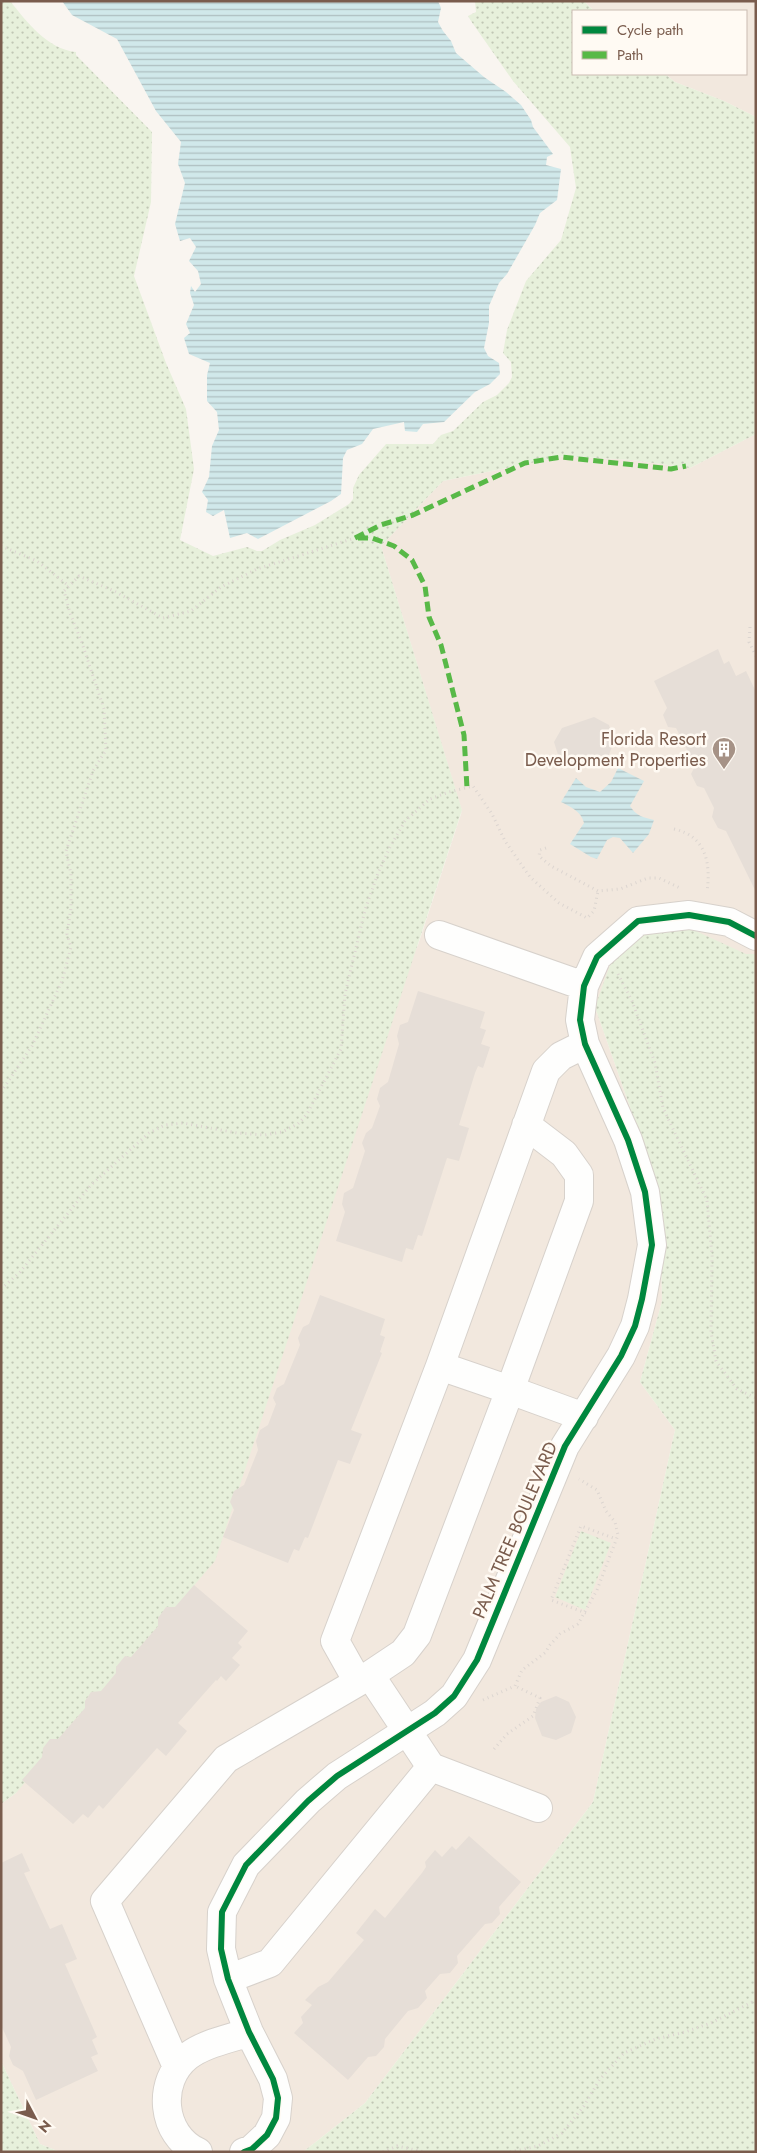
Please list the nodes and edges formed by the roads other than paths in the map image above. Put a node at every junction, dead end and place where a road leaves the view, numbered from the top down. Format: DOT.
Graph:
graph roads {
  1 [pos="439,935"];
  2 [pos="756,936"];
  3 [pos="584,986"];
  4 [pos="584,1044"];
  5 [pos="526,1125"];
  6 [pos="440,1366"];
  7 [pos="510,1390"];
  8 [pos="584,1417"];
  9 [pos="364,1679"];
  10 [pos="407,1732"];
  11 [pos="431,1768"];
  12 [pos="538,1808"];
  13 [pos="228,1979"];
  14 [pos="249,2032"];
  15 [pos="177,2067"];
  16 [pos="198,2152"];
  17 [pos="244,2152"];
  1 -- 3 [label="street"];
  2 -- 3 [label="street, PALM TREE BOULEVARD"];
  3 -- 4 [label="street, PALM TREE BOULEVARD"];
  4 -- 5 [label="street"];
  4 -- 8 [label="street, PALM TREE BOULEVARD"];
  5 -- 6 [label="street"];
  5 -- 7 [label="street"];
  6 -- 7 [label="street"];
  6 -- 9 [label="street"];
  7 -- 8 [label="street"];
  7 -- 9 [label="street"];
  8 -- 10 [label="street, PALM TREE BOULEVARD"];
  9 -- 10 [label="street"];
  9 -- 15 [label="street"];
  10 -- 11 [label="street"];
  10 -- 13 [label="street, PALM TREE BOULEVARD"];
  11 -- 12 [label="street"];
  11 -- 13 [label="street"];
  13 -- 14 [label="street, PALM TREE BOULEVARD"];
  14 -- 15 [label="street"];
  14 -- 17 [label="street, PALM TREE BOULEVARD"];
  15 -- 16 [label="street"];
}
